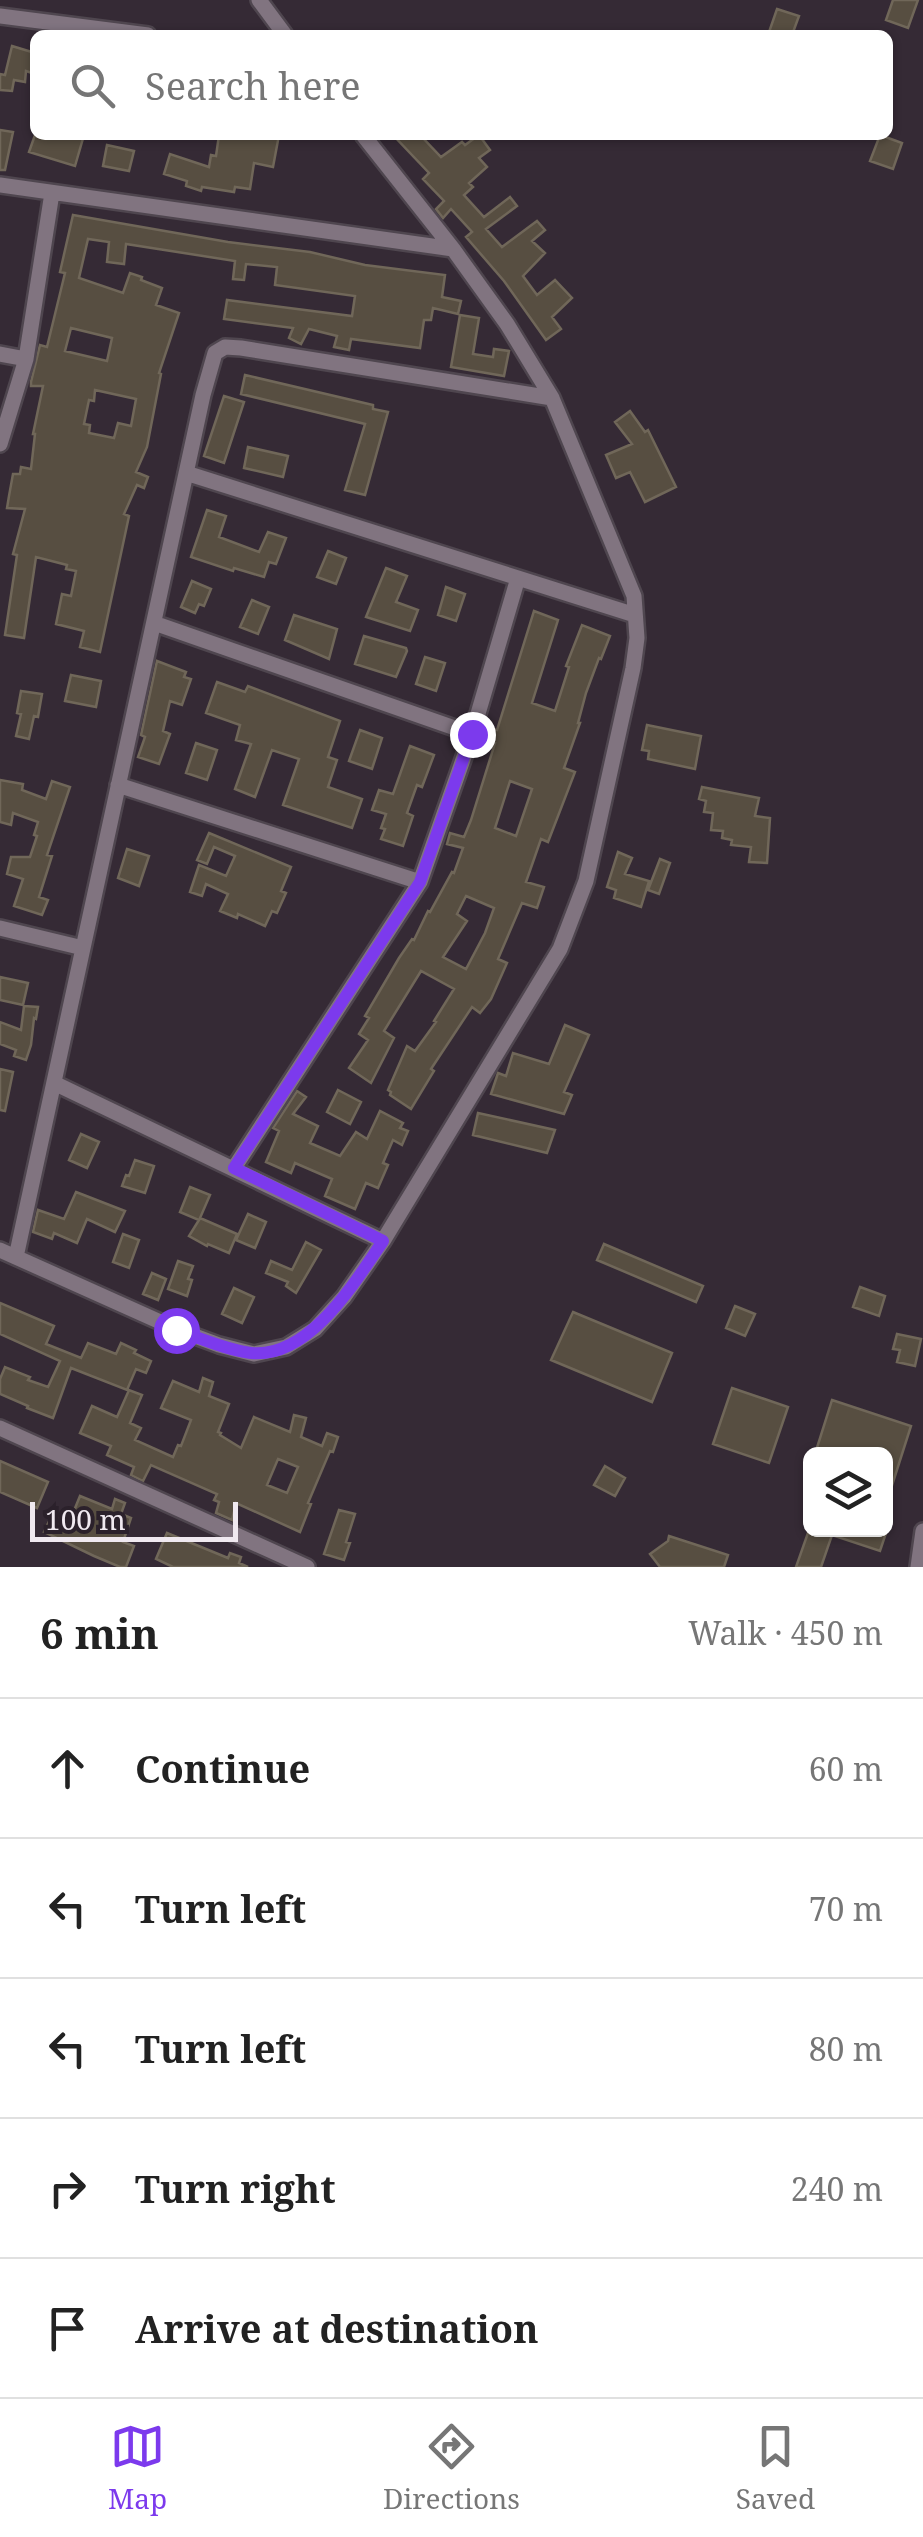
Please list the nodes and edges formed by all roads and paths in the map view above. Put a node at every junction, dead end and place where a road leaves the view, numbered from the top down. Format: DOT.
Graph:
graph roads {
  1 [pos="258,0"];
  2 [pos="0,16"];
  3 [pos="109,30"];
  4 [pos="281,30"];
  5 [pos="367,140"];
  6 [pos="0,184"];
  7 [pos="52,193"];
  8 [pos="452,249"];
  9 [pos="0,354"];
  10 [pos="26,359"];
  11 [pos="552,398"];
  12 [pos="0,444"];
  13 [pos="186,473"];
  14 [pos="518,578"];
  15 [pos="635,614"];
  16 [pos="154,622"];
  17 [pos="472,734"];
  18 [pos="118,785"];
  19 [pos="420,882"];
  20 [pos="0,928"];
  21 [pos="83,948"];
  22 [pos="54,1082"];
  23 [pos="234,1168"];
  24 [pos="383,1241"];
  25 [pos="0,1250"];
  26 [pos="16,1256"];
  27 [pos="0,1428"];
  28 [pos="923,1531"];
  29 [pos="306,1567"];
  30 [pos="918,1567"];
  1 -- 4 [label="street"];
  2 -- 3 [label="street"];
  5 -- 8 [label="street"];
  6 -- 7 [label="street"];
  7 -- 8 [label="street"];
  7 -- 10 [label="street"];
  8 -- 11 [label="street"];
  9 -- 10 [label="street"];
  10 -- 12 [label="street"];
  11 -- 13 [label="street"];
  11 -- 15 [label="street"];
  13 -- 14 [label="street"];
  13 -- 16 [label="street"];
  14 -- 15 [label="street"];
  14 -- 17 [label="street"];
  15 -- 24 [label="street"];
  16 -- 17 [label="street"];
  16 -- 18 [label="street"];
  17 -- 19 [label="street"];
  18 -- 19 [label="street"];
  18 -- 21 [label="street"];
  19 -- 23 [label="street"];
  20 -- 21 [label="street"];
  21 -- 22 [label="street"];
  22 -- 23 [label="street"];
  22 -- 26 [label="street"];
  23 -- 24 [label="street"];
  24 -- 26 [label="street"];
  25 -- 26 [label="street"];
  27 -- 29 [label="street"];
  28 -- 30 [label="street"];
}
